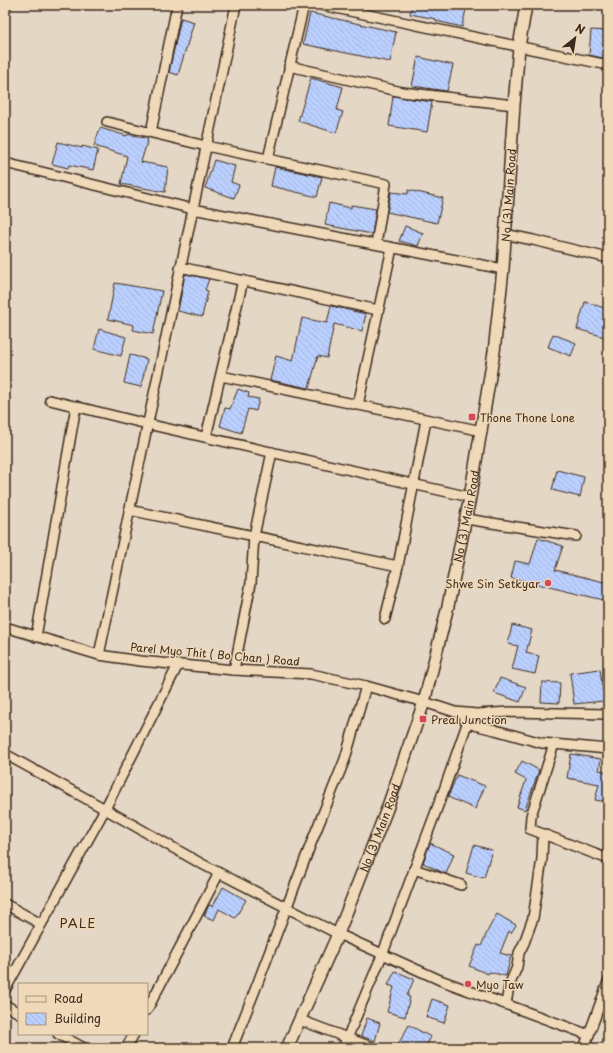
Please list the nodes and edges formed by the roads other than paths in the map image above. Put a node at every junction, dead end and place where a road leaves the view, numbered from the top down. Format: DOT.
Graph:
graph roads {
  1 [pos="6,5"];
  2 [pos="177,5"];
  3 [pos="236,5"];
  4 [pos="304,5"];
  5 [pos="321,5"];
  6 [pos="526,5"];
  7 [pos="5,11"];
  8 [pos="519,47"];
  9 [pos="608,65"];
  10 [pos="289,66"];
  11 [pos="514,105"];
  12 [pos="107,122"];
  13 [pos="151,132"];
  14 [pos="206,146"];
  15 [pos="268,159"];
  16 [pos="5,163"];
  17 [pos="193,208"];
  18 [pos="504,234"];
  19 [pos="376,244"];
  20 [pos="392,248"];
  21 [pos="608,258"];
  22 [pos="180,266"];
  23 [pos="503,269"];
  24 [pos="243,280"];
  25 [pos="378,310"];
  26 [pos="221,376"];
  27 [pos="50,400"];
  28 [pos="76,406"];
  29 [pos="358,406"];
  30 [pos="426,420"];
  31 [pos="147,424"];
  32 [pos="482,431"];
  33 [pos="206,437"];
  34 [pos="272,452"];
  35 [pos="413,484"];
  36 [pos="470,497"];
  37 [pos="129,510"];
  38 [pos="466,519"];
  39 [pos="254,536"];
  40 [pos="576,536"];
  41 [pos="398,566"];
  42 [pos="385,619"];
  43 [pos="5,627"];
  44 [pos="36,637"];
  45 [pos="99,655"];
  46 [pos="178,665"];
  47 [pos="234,670"];
  48 [pos="366,686"];
  49 [pos="424,702"];
  50 [pos="455,712"];
  51 [pos="608,714"];
  52 [pos="468,721"];
  53 [pos="554,744"];
  54 [pos="608,749"];
  55 [pos="5,754"];
  56 [pos="105,809"];
  57 [pos="543,834"];
  58 [pos="608,859"];
  59 [pos="414,869"];
  60 [pos="219,873"];
  61 [pos="460,885"];
  62 [pos="5,904"];
  63 [pos="286,908"];
  64 [pos="41,924"];
  65 [pos="338,934"];
  66 [pos="383,953"];
  67 [pos="608,982"];
  68 [pos="5,990"];
  69 [pos="506,1004"];
  70 [pos="5,1005"];
  71 [pos="148,1008"];
  72 [pos="18,1012"];
  73 [pos="300,1020"];
  74 [pos="60,1035"];
  75 [pos="133,1035"];
  76 [pos="589,1035"];
  77 [pos="347,1038"];
  78 [pos="84,1048"];
  79 [pos="126,1048"];
  80 [pos="232,1048"];
  81 [pos="287,1048"];
  82 [pos="343,1048"];
  83 [pos="374,1048"];
  84 [pos="584,1048"];
  1 -- 7 [label="street"];
  2 -- 13 [label="street"];
  3 -- 14 [label="street"];
  4 -- 10 [label="street"];
  5 -- 8 [label="street"];
  6 -- 8 [label="main road, No (3) Main Road"];
  8 -- 9 [label="street"];
  8 -- 11 [label="main road, No (3) Main Road"];
  10 -- 11 [label="street"];
  10 -- 15 [label="street"];
  11 -- 18 [label="main road, No (3) Main Road"];
  12 -- 13 [label="street"];
  13 -- 14 [label="street"];
  14 -- 15 [label="street"];
  14 -- 17 [label="street"];
  15 -- 19 [label="street"];
  16 -- 17 [label="street"];
  17 -- 19 [label="street"];
  17 -- 22 [label="street"];
  18 -- 21 [label="street"];
  18 -- 23 [label="main road, No (3) Main Road"];
  19 -- 20 [label="street"];
  20 -- 23 [label="street"];
  20 -- 25 [label="street"];
  22 -- 24 [label="street"];
  22 -- 31 [label="street"];
  23 -- 32 [label="main road, No (3) Main Road"];
  24 -- 25 [label="street"];
  24 -- 26 [label="street"];
  25 -- 29 [label="street"];
  26 -- 29 [label="street"];
  26 -- 33 [label="street"];
  27 -- 28 [label="street"];
  28 -- 31 [label="street"];
  28 -- 44 [label="street"];
  29 -- 30 [label="street"];
  30 -- 32 [label="street"];
  30 -- 35 [label="street"];
  31 -- 33 [label="street"];
  31 -- 37 [label="street"];
  32 -- 36 [label="main road, No (3) Main Road"];
  33 -- 34 [label="street"];
  34 -- 35 [label="street"];
  34 -- 39 [label="street"];
  35 -- 36 [label="street"];
  35 -- 41 [label="street"];
  36 -- 38 [label="main road, No (3) Main Road"];
  37 -- 39 [label="street"];
  37 -- 45 [label="street"];
  38 -- 40 [label="street"];
  38 -- 49 [label="main road, No (3) Main Road"];
  39 -- 41 [label="street"];
  39 -- 47 [label="street"];
  41 -- 42 [label="street"];
  43 -- 44 [label="street, Parel Myo Thit ( Bo Chan ) Road"];
  44 -- 45 [label="street, Parel Myo Thit ( Bo Chan ) Road"];
  45 -- 46 [label="street, Parel Myo Thit ( Bo Chan ) Road"];
  46 -- 47 [label="street, Parel Myo Thit ( Bo Chan ) Road"];
  46 -- 56 [label="street"];
  47 -- 48 [label="street, Parel Myo Thit ( Bo Chan ) Road"];
  48 -- 49 [label="street, Parel Myo Thit ( Bo Chan ) Road"];
  48 -- 63 [label="street"];
  49 -- 50 [label="street, Parel Myo Thit ( Bo Chan ) Road"];
  49 -- 65 [label="main road, No (3) Main Road"];
  50 -- 51 [label="street"];
  50 -- 52 [label="street"];
  52 -- 53 [label="street"];
  52 -- 59 [label="street"];
  53 -- 54 [label="street"];
  53 -- 57 [label="street"];
  55 -- 56 [label="street"];
  56 -- 60 [label="street"];
  56 -- 64 [label="street"];
  57 -- 58 [label="street"];
  57 -- 69 [label="street"];
  59 -- 61 [label="street"];
  59 -- 66 [label="street"];
  60 -- 63 [label="street"];
  60 -- 71 [label="street"];
  62 -- 64 [label="street"];
  63 -- 65 [label="street"];
  63 -- 80 [label="street"];
  64 -- 68 [label="street"];
  65 -- 66 [label="street"];
  65 -- 73 [label="main road, No (3) Main Road"];
  66 -- 69 [label="street"];
  66 -- 77 [label="street"];
  67 -- 76 [label="street"];
  69 -- 76 [label="street"];
  70 -- 72 [label="street"];
  73 -- 77 [label="street"];
  73 -- 81 [label="main road, No (3) Main Road"];
  74 -- 78 [label="street"];
  75 -- 79 [label="street"];
  76 -- 84 [label="street"];
  77 -- 82 [label="street"];
  77 -- 83 [label="street"];
}
